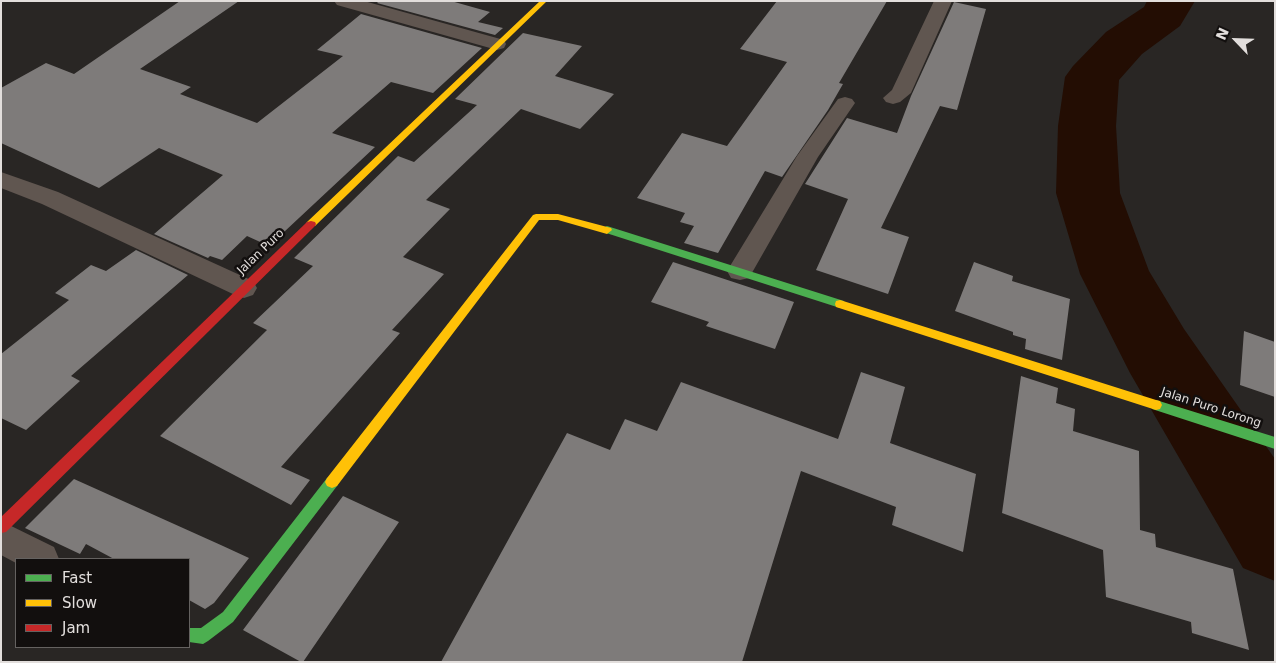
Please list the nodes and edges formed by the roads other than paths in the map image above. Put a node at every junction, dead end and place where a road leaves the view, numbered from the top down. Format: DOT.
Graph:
graph roads {
  1 [pos="343,1"];
  2 [pos="544,1"];
  3 [pos="943,1"];
  4 [pos="497,44"];
  5 [pos="893,98"];
  6 [pos="845,103"];
  7 [pos="1,179"];
  8 [pos="740,271"];
  9 [pos="244,288"];
  10 [pos="1275,443"];
  11 [pos="1,527"];
  12 [pos="1,537"];
  13 [pos="40,558"];
  14 [pos="190,635"];
  1 -- 4 [label="street"];
  2 -- 4 [label="street, Jalan Puro"];
  3 -- 5 [label="street"];
  4 -- 9 [label="street, Jalan Puro"];
  6 -- 8 [label="street"];
  7 -- 9 [label="street"];
  8 -- 10 [label="street, Jalan Puro Lorong"];
  8 -- 14 [label="street, Jalan Puro Lorong"];
  9 -- 11 [label="street, Jalan Puro"];
  12 -- 13 [label="street"];
}
